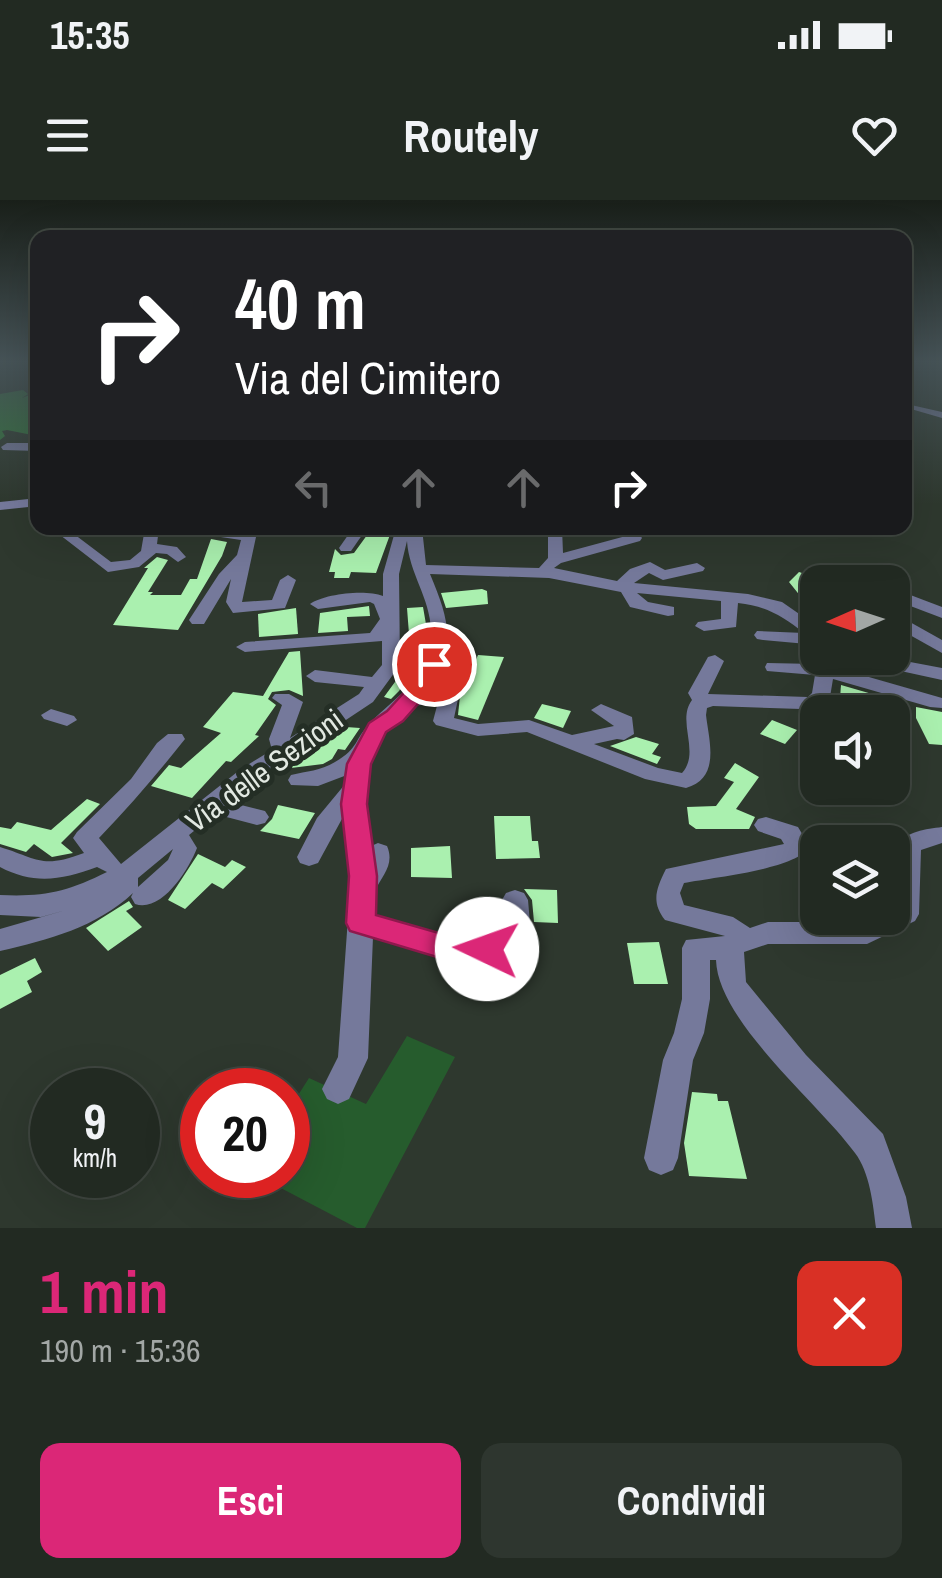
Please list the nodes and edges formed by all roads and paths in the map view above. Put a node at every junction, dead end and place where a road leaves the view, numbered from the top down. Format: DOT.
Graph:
graph roads {
  1 [pos="30,446"];
  2 [pos="7,447"];
  3 [pos="30,503"];
  4 [pos="0,506"];
  5 [pos="66,535"];
  6 [pos="152,535"];
  7 [pos="235,535"];
  8 [pos="254,535"];
  9 [pos="401,535"];
  10 [pos="414,535"];
  11 [pos="554,535"];
  12 [pos="635,535"];
  13 [pos="249,537"];
  14 [pos="151,548"];
  15 [pos="246,556"];
  16 [pos="178,557"];
  17 [pos="552,567"];
  18 [pos="697,568"];
  19 [pos="420,569"];
  20 [pos="288,580"];
  21 [pos="580,581"];
  22 [pos="622,587"];
  23 [pos="568,598"];
  24 [pos="729,598"];
  25 [pos="800,602"];
  26 [pos="589,603"];
  27 [pos="318,604"];
  28 [pos="621,607"];
  29 [pos="910,608"];
  30 [pos="668,610"];
  31 [pos="788,611"];
  32 [pos="942,613"];
  33 [pos="391,619"];
  34 [pos="910,619"];
  35 [pos="198,620"];
  36 [pos="707,621"];
  37 [pos="800,622"];
  38 [pos="767,633"];
  39 [pos="800,636"];
  40 [pos="245,646"];
  41 [pos="942,648"];
  42 [pos="715,660"];
  43 [pos="383,665"];
  44 [pos="800,665"];
  45 [pos="774,666"];
  46 [pos="942,674"];
  47 [pos="823,675"];
  48 [pos="866,675"];
  49 [pos="315,676"];
  50 [pos="899,684"];
  51 [pos="282,698"];
  52 [pos="702,701"];
  53 [pos="407,702"];
  54 [pos="601,710"];
  55 [pos="377,728"];
  56 [pos="176,739"];
  57 [pos="567,743"];
  58 [pos="283,752"];
  59 [pos="365,752"];
  60 [pos="299,780"];
  61 [pos="357,784"];
  62 [pos="211,805"];
  63 [pos="257,817"];
  64 [pos="766,825"];
  65 [pos="176,834"];
  66 [pos="942,835"];
  67 [pos="378,852"];
  68 [pos="0,856"];
  69 [pos="309,857"];
  70 [pos="114,863"];
  71 [pos="362,891"];
  72 [pos="144,898"];
  73 [pos="514,900"];
  74 [pos="0,904"];
  75 [pos="360,923"];
  76 [pos="0,940"];
  77 [pos="738,946"];
  78 [pos="338,1089"];
  79 [pos="661,1158"];
  80 [pos="894,1228"];
  1 -- 2 [label="street"];
  3 -- 4 [label="street"];
  5 -- 14 [label="street"];
  6 -- 14 [label="street"];
  7 -- 13 [label="street"];
  8 -- 13 [label="street"];
  9 -- 33 [label="street"];
  10 -- 19 [label="street"];
  11 -- 17 [label="street"];
  12 -- 17 [label="street"];
  13 -- 15 [label="street"];
  14 -- 16 [label="street"];
  15 -- 20 [label="street"];
  15 -- 35 [label="street"];
  17 -- 19 [label="street"];
  17 -- 21 [label="street"];
  18 -- 22 [label="street"];
  19 -- 53 [label="street"];
  21 -- 22 [label="street"];
  21 -- 23 [label="street"];
  21 -- 26 [label="street"];
  22 -- 24 [label="street"];
  22 -- 28 [label="street"];
  22 -- 30 [label="street"];
  24 -- 31 [label="street"];
  24 -- 36 [label="street"];
  25 -- 31 [label="street"];
  27 -- 33 [label="street"];
  29 -- 32 [label="street"];
  31 -- 37 [label="street"];
  33 -- 40 [label="street"];
  33 -- 43 [label="street"];
  34 -- 41 [label="street"];
  38 -- 39 [label="street"];
  42 -- 52 [label="street"];
  43 -- 49 [label="street"];
  43 -- 55 [label="street"];
  43 -- 58 [label="street, Via delle Sezioni"];
  44 -- 45 [label="street"];
  46 -- 50 [label="street"];
  47 -- 52 [label="street"];
  48 -- 50 [label="street"];
  51 -- 58 [label="street"];
  52 -- 57 [label="street"];
  53 -- 55 [label="street"];
  53 -- 57 [label="street"];
  54 -- 57 [label="street"];
  55 -- 59 [label="street"];
  56 -- 70 [label="street"];
  58 -- 62 [label="street, Via delle Sezioni"];
  59 -- 60 [label="street"];
  59 -- 61 [label="street"];
  61 -- 69 [label="street"];
  61 -- 71 [label="street"];
  62 -- 63 [label="street"];
  62 -- 65 [label="street, Via delle Sezioni"];
  64 -- 77 [label="street"];
  65 -- 70 [label="street, Via delle Sezioni"];
  65 -- 72 [label="street"];
  66 -- 77 [label="street"];
  67 -- 71 [label="street"];
  68 -- 70 [label="street"];
  70 -- 74 [label="street, Via delle Sezioni"];
  70 -- 76 [label="street"];
  71 -- 75 [label="street"];
  73 -- 75 [label="street"];
  75 -- 78 [label="street"];
  77 -- 79 [label="street"];
  77 -- 80 [label="street"];
}
